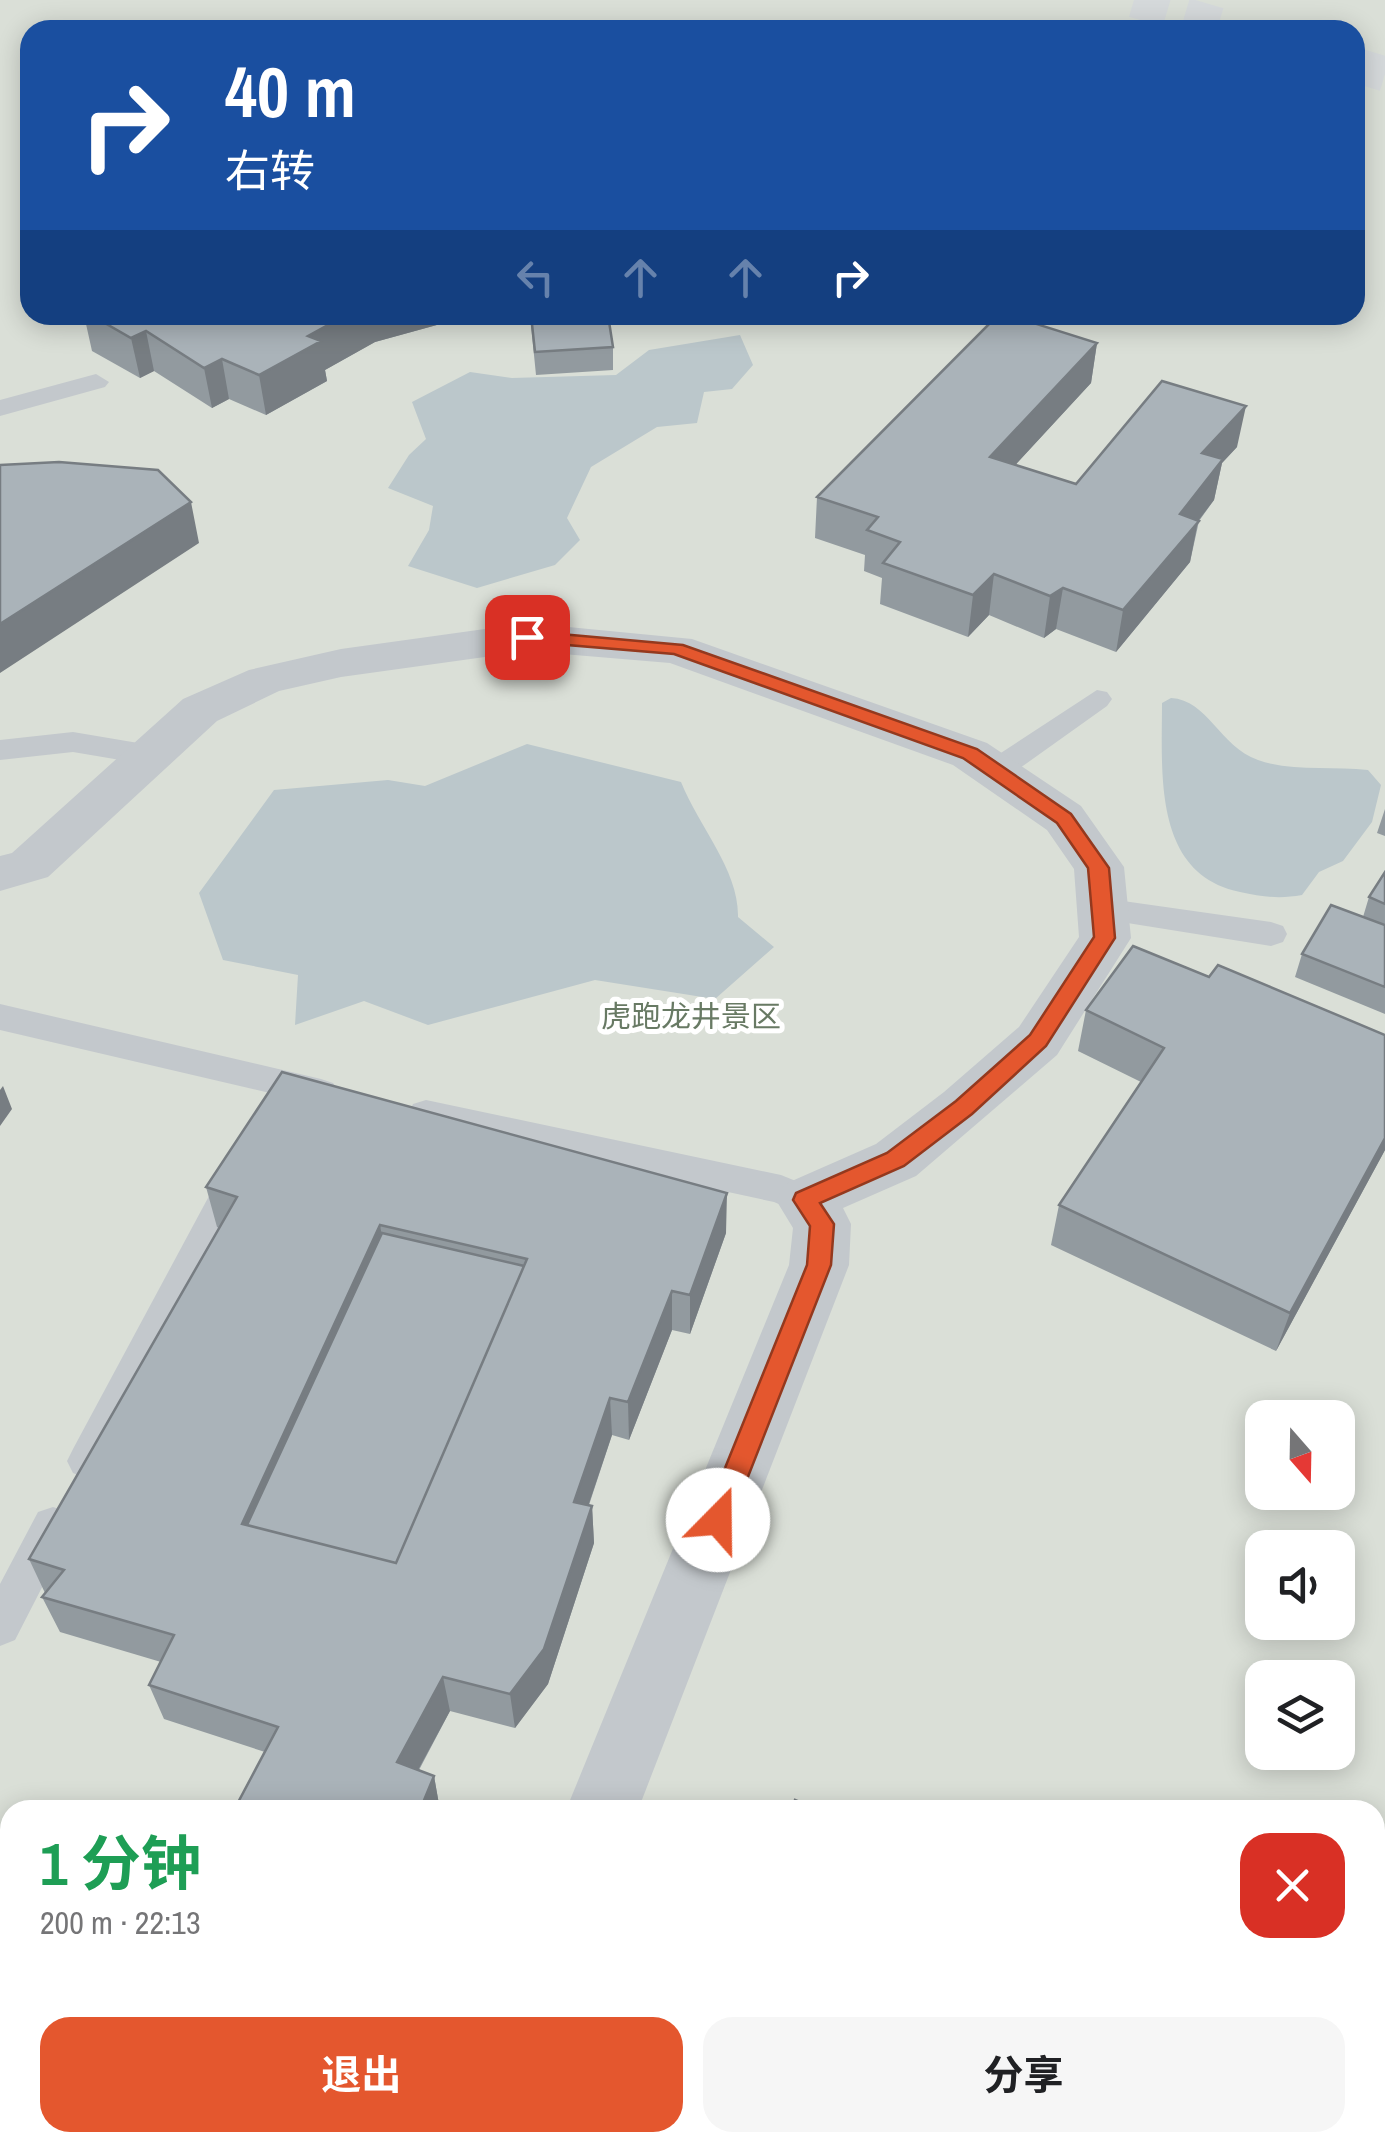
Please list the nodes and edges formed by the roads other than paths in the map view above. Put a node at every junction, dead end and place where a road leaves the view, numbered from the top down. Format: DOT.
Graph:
graph roads {
  1 [pos="96,382"];
  2 [pos="0,408"];
  3 [pos="1096,699"];
  4 [pos="0,750"];
  5 [pos="150,755"];
  6 [pos="996,772"];
  7 [pos="0,874"];
  8 [pos="1102,908"];
  9 [pos="1271,934"];
  10 [pos="0,1017"];
  11 [pos="287,1085"];
  12 [pos="363,1101"];
  13 [pos="401,1109"];
  14 [pos="268,1120"];
  15 [pos="250,1154"];
  16 [pos="804,1200"];
  17 [pos="0,1626"];
  18 [pos="606,1800"];
  1 -- 2 [label="lane"];
  3 -- 6 [label="lane"];
  4 -- 5 [label="lane"];
  5 -- 6 [label="street"];
  5 -- 7 [label="street"];
  6 -- 8 [label="street"];
  8 -- 9 [label="lane"];
  8 -- 16 [label="street"];
  10 -- 11 [label="lane"];
  11 -- 12 [label="lane"];
  11 -- 14 [label="lane"];
  13 -- 16 [label="lane"];
  15 -- 17 [label="lane"];
  16 -- 18 [label="street"];
}
